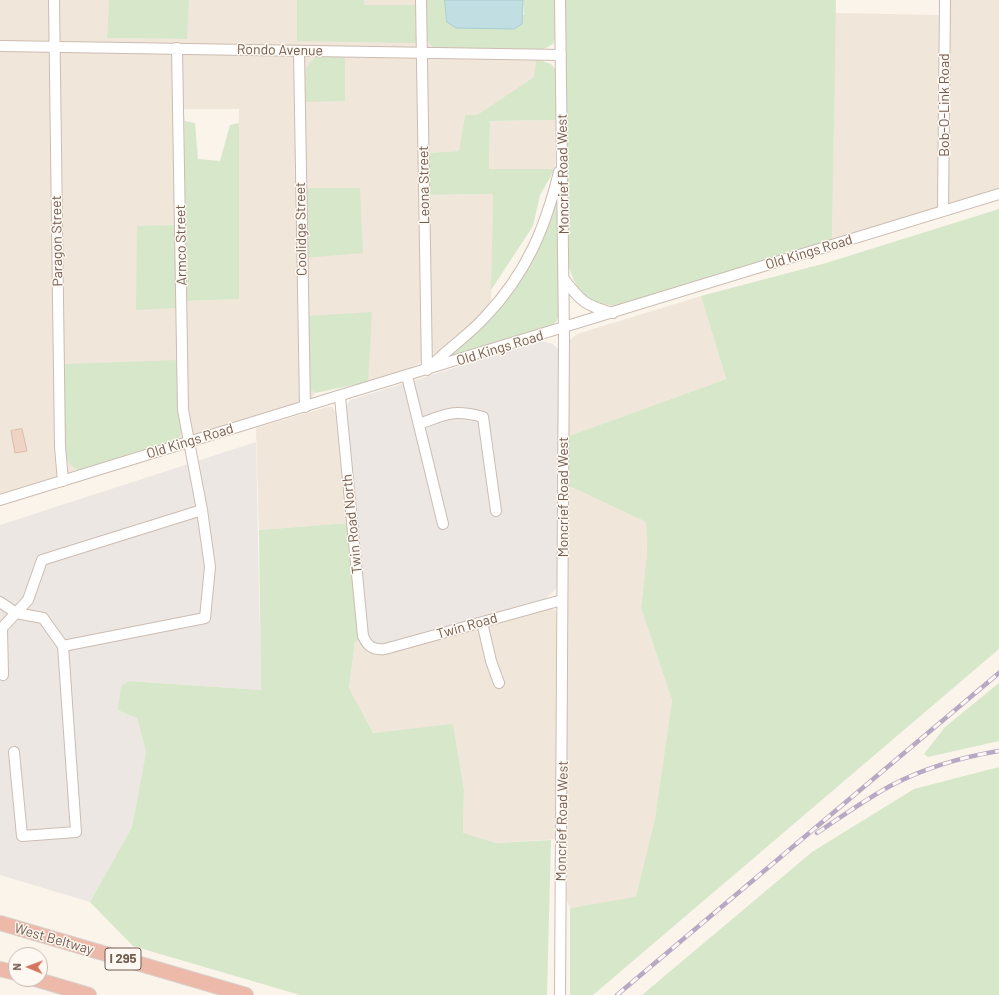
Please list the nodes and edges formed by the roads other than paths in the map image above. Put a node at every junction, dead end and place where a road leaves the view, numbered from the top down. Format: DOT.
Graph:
graph roads {
  1 [pos="54,0"];
  2 [pos="421,0"];
  3 [pos="560,0"];
  4 [pos="945,0"];
  5 [pos="0,46"];
  6 [pos="54,46"];
  7 [pos="177,48"];
  8 [pos="299,51"];
  9 [pos="423,52"];
  10 [pos="561,55"];
  11 [pos="563,156"];
  12 [pos="999,194"];
  13 [pos="943,210"];
  14 [pos="564,279"];
  15 [pos="613,313"];
  16 [pos="564,328"];
  17 [pos="427,370"];
  18 [pos="407,376"];
  19 [pos="340,397"];
  20 [pos="304,407"];
  21 [pos="419,424"];
  22 [pos="189,441"];
  23 [pos="63,481"];
  24 [pos="0,500"];
  25 [pos="202,510"];
  26 [pos="496,511"];
  27 [pos="443,524"];
  28 [pos="562,600"];
  29 [pos="0,602"];
  30 [pos="16,613"];
  31 [pos="482,622"];
  32 [pos="63,646"];
  33 [pos="372,648"];
  34 [pos="4,675"];
  35 [pos="499,683"];
  36 [pos="14,752"];
  37 [pos="0,923"];
  38 [pos="48,983"];
  39 [pos="89,995"];
  40 [pos="246,995"];
  41 [pos="560,995"];
  1 -- 6 [label="street, Paragon Street"];
  2 -- 9 [label="street, Leona Street"];
  3 -- 10 [label="street, Moncrief Road West"];
  4 -- 13 [label="street, Bob-O-Link Road"];
  5 -- 6 [label="street, Rondo Avenue"];
  6 -- 7 [label="street, Rondo Avenue"];
  6 -- 23 [label="street, Paragon Street"];
  7 -- 8 [label="street, Rondo Avenue"];
  7 -- 22 [label="street, Armco Street"];
  8 -- 9 [label="street, Rondo Avenue"];
  8 -- 20 [label="street, Coolidge Street"];
  9 -- 10 [label="street, Rondo Avenue"];
  9 -- 17 [label="street, Leona Street"];
  10 -- 11 [label="street, Moncrief Road West"];
  11 -- 14 [label="street, Moncrief Road West"];
  11 -- 17 [label="street"];
  12 -- 13 [label="street, Old Kings Road"];
  13 -- 15 [label="street, Old Kings Road"];
  14 -- 15 [label="street"];
  14 -- 16 [label="street, Moncrief Road West"];
  15 -- 16 [label="street, Old Kings Road"];
  16 -- 17 [label="street, Old Kings Road"];
  16 -- 28 [label="street, Moncrief Road West"];
  17 -- 18 [label="street, Old Kings Road"];
  18 -- 19 [label="street, Old Kings Road"];
  18 -- 21 [label="street"];
  19 -- 20 [label="street, Old Kings Road"];
  19 -- 33 [label="street, Twin Road North"];
  20 -- 22 [label="street, Old Kings Road"];
  21 -- 26 [label="street"];
  21 -- 27 [label="street"];
  22 -- 23 [label="street, Old Kings Road"];
  22 -- 25 [label="street, Armco Street"];
  23 -- 24 [label="street, Old Kings Road"];
  25 -- 30 [label="street"];
  25 -- 32 [label="street, Armco Street"];
  28 -- 31 [label="street, Twin Road"];
  28 -- 41 [label="street, Moncrief Road West"];
  29 -- 30 [label="street"];
  30 -- 32 [label="street"];
  30 -- 34 [label="street"];
  31 -- 33 [label="street, Twin Road"];
  31 -- 35 [label="street"];
  32 -- 36 [label="street"];
  37 -- 40 [label="highway, West Beltway / I 295"];
  38 -- 39 [label="highway"];
}
